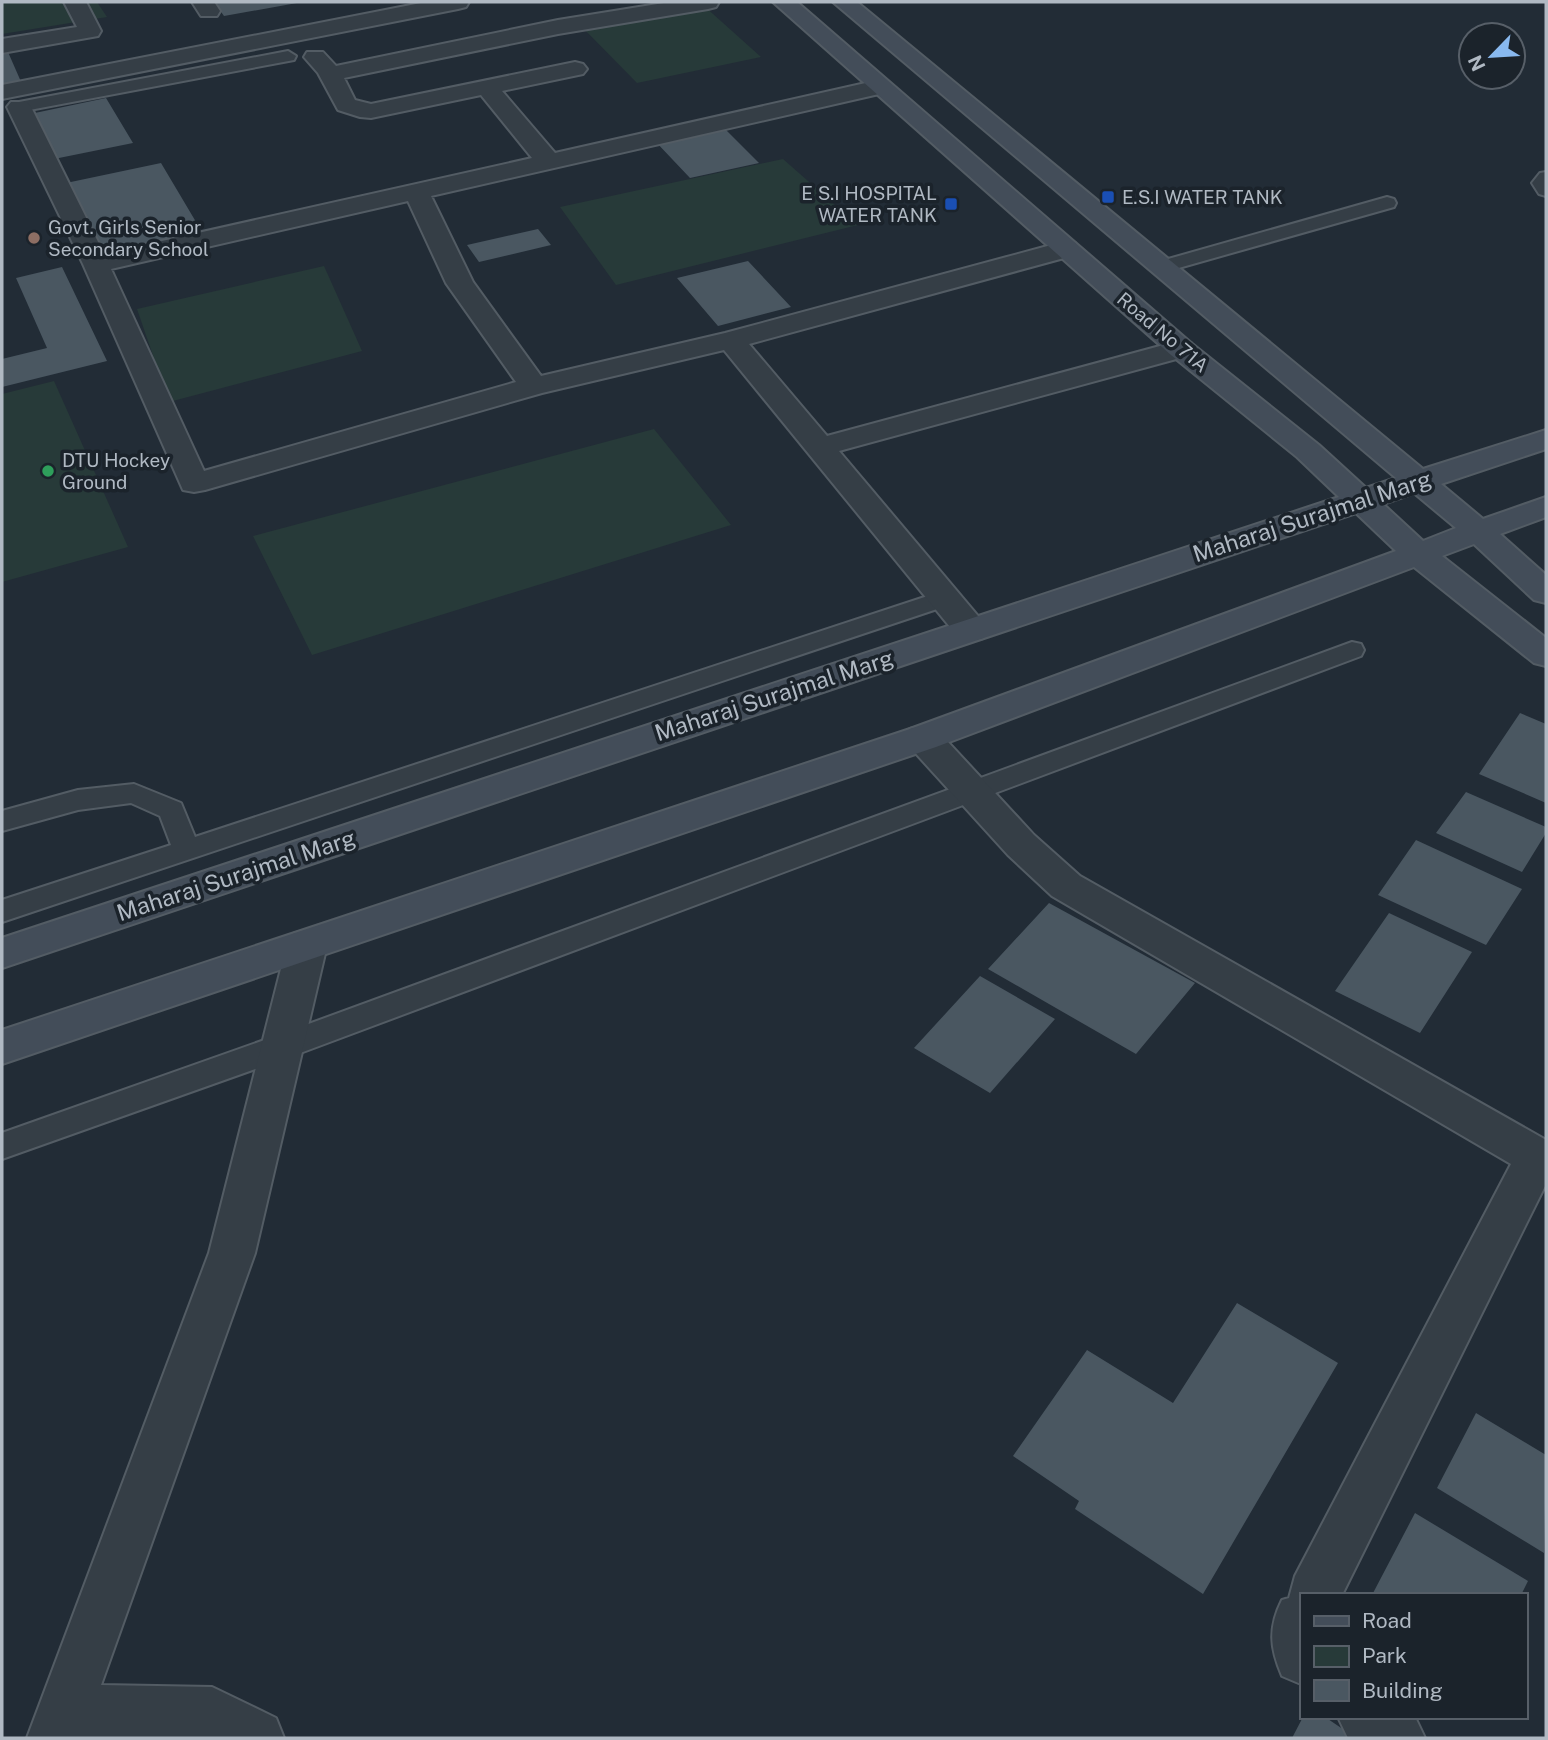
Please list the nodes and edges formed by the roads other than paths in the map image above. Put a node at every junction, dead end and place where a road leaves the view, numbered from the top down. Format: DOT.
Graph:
graph roads {
  1 [pos="75,2"];
  2 [pos="708,2"];
  3 [pos="784,2"];
  4 [pos="844,2"];
  5 [pos="444,3"];
  6 [pos="292,45"];
  7 [pos="2,46"];
  8 [pos="575,69"];
  9 [pos="330,74"];
  10 [pos="486,87"];
  11 [pos="879,87"];
  12 [pos="11,100"];
  13 [pos="549,162"];
  14 [pos="1546,177"];
  15 [pos="1546,190"];
  16 [pos="417,193"];
  17 [pos="1387,203"];
  18 [pos="1066,249"];
  19 [pos="96,264"];
  20 [pos="1161,267"];
  21 [pos="731,340"];
  22 [pos="1181,349"];
  23 [pos="534,386"];
  24 [pos="1546,439"];
  25 [pos="821,446"];
  26 [pos="1417,481"];
  27 [pos="1362,500"];
  28 [pos="1546,506"];
  29 [pos="1477,530"];
  30 [pos="1417,553"];
  31 [pos="1546,593"];
  32 [pos="946,598"];
  33 [pos="971,630"];
  34 [pos="1352,650"];
  35 [pos="1546,655"];
  36 [pos="923,738"];
  37 [pos="970,790"];
  38 [pos="2,821"];
  39 [pos="186,848"];
  40 [pos="2,911"];
  41 [pos="307,944"];
  42 [pos="2,953"];
  43 [pos="284,1046"];
  44 [pos="2,1047"];
  45 [pos="2,1146"];
  46 [pos="1542,1160"];
  47 [pos="1315,1593"];
  48 [pos="1300,1621"];
  49 [pos="1300,1646"];
  50 [pos="1368,1719"];
  51 [pos="59,1725"];
  52 [pos="256,1738"];
  53 [pos="1397,1738"];
  1 -- 7 [label="street"];
  2 -- 9 [label="street"];
  3 -- 11 [label="street, Road No 71A"];
  4 -- 20 [label="street"];
  5 -- 6 [label="street"];
  6 -- 9 [label="street"];
  6 -- 12 [label="street"];
  8 -- 10 [label="street"];
  9 -- 10 [label="street"];
  10 -- 13 [label="street"];
  11 -- 13 [label="street"];
  11 -- 18 [label="street, Road No 71A"];
  12 -- 19 [label="street"];
  13 -- 16 [label="street"];
  14 -- 15 [label="lane"];
  16 -- 19 [label="street"];
  16 -- 23 [label="street"];
  17 -- 20 [label="lane"];
  18 -- 21 [label="street"];
  18 -- 22 [label="street, Road No 71A"];
  19 -- 23 [label="street"];
  20 -- 26 [label="street"];
  21 -- 23 [label="street"];
  21 -- 25 [label="street"];
  22 -- 25 [label="street"];
  22 -- 27 [label="street, Road No 71A"];
  24 -- 26 [label="street, Maharaj Surajmal Marg"];
  25 -- 32 [label="street"];
  26 -- 27 [label="street, Maharaj Surajmal Marg"];
  26 -- 29 [label="street"];
  27 -- 30 [label="street, Road No 71A"];
  27 -- 33 [label="street, Maharaj Surajmal Marg"];
  28 -- 29 [label="street"];
  29 -- 30 [label="street"];
  29 -- 31 [label="street"];
  30 -- 35 [label="street, Road No 71A"];
  30 -- 36 [label="street"];
  32 -- 33 [label="street"];
  32 -- 39 [label="lane"];
  33 -- 42 [label="street, Maharaj Surajmal Marg"];
  34 -- 37 [label="lane"];
  36 -- 37 [label="street"];
  36 -- 41 [label="street"];
  37 -- 43 [label="lane"];
  37 -- 46 [label="street"];
  38 -- 39 [label="lane"];
  39 -- 40 [label="lane"];
  41 -- 43 [label="street"];
  41 -- 44 [label="street"];
  43 -- 45 [label="lane"];
  43 -- 51 [label="street"];
  46 -- 47 [label="street"];
  48 -- 49 [label="street"];
  50 -- 53 [label="street"];
  51 -- 52 [label="street"];
}
